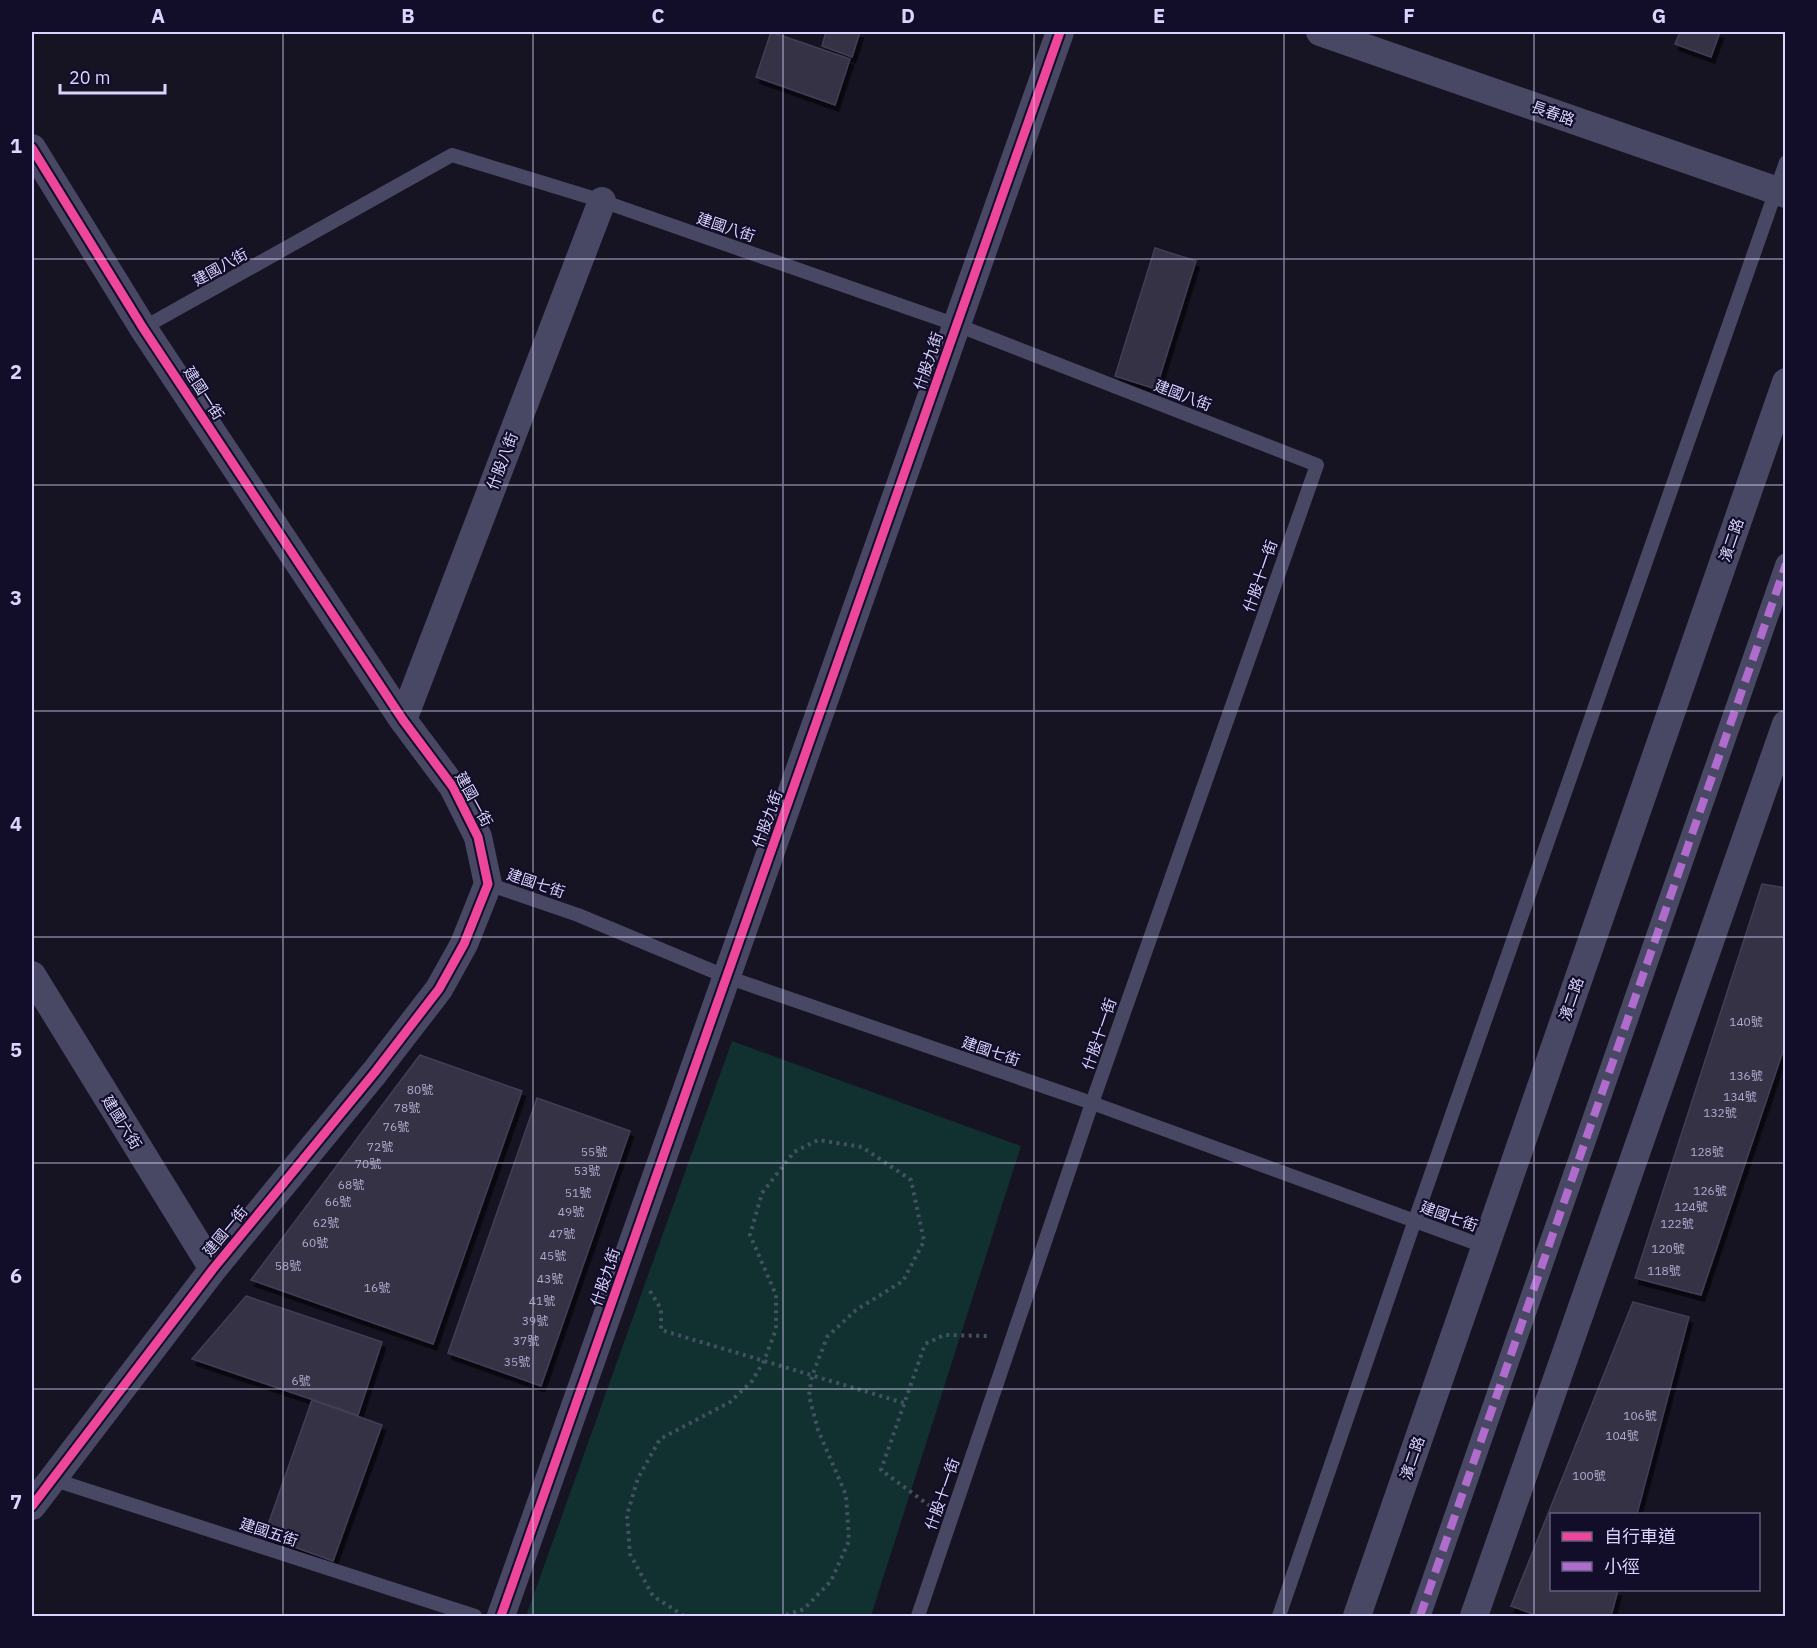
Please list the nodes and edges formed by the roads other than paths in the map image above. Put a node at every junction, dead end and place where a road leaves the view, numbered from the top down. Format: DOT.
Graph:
graph roads {
  1 [pos="1060,32"];
  2 [pos="1320,32"];
  3 [pos="32,148"];
  4 [pos="1785,162"];
  5 [pos="1780,192"];
  6 [pos="602,201"];
  7 [pos="957,325"];
  8 [pos="144,328"];
  9 [pos="1785,382"];
  10 [pos="1317,465"];
  11 [pos="1785,564"];
  12 [pos="403,720"];
  13 [pos="1785,724"];
  14 [pos="488,884"];
  15 [pos="32,975"];
  16 [pos="727,977"];
  17 [pos="1092,1103"];
  18 [pos="1415,1220"];
  19 [pos="1486,1247"];
  20 [pos="213,1269"];
  21 [pos="52,1479"];
  22 [pos="32,1506"];
  23 [pos="476,1617"];
  24 [pos="501,1617"];
  25 [pos="918,1617"];
  26 [pos="1279,1617"];
  27 [pos="1357,1617"];
  28 [pos="1420,1617"];
  29 [pos="1474,1617"];
  1 -- 7 [label="street, 什股九街"];
  2 -- 5 [label="street, 長春路"];
  3 -- 8 [label="street, 建國一街"];
  4 -- 5 [label="lane"];
  5 -- 18 [label="lane"];
  6 -- 7 [label="lane, 建國八街"];
  6 -- 8 [label="lane, 建國八街"];
  6 -- 12 [label="street, 什股八街"];
  7 -- 10 [label="lane, 建國八街"];
  7 -- 16 [label="street, 什股九街"];
  8 -- 12 [label="street, 建國一街"];
  9 -- 19 [label="street, 濱二路"];
  10 -- 17 [label="lane, 什股十一街"];
  11 -- 28 [label="street"];
  12 -- 14 [label="street, 建國一街"];
  13 -- 29 [label="street"];
  14 -- 16 [label="lane, 建國七街"];
  14 -- 20 [label="street, 建國一街"];
  15 -- 20 [label="street, 建國六街"];
  16 -- 17 [label="lane, 建國七街"];
  16 -- 24 [label="street, 什股九街"];
  17 -- 18 [label="lane, 建國七街"];
  17 -- 25 [label="lane, 什股十一街"];
  18 -- 19 [label="lane, 建國七街"];
  18 -- 26 [label="lane"];
  19 -- 27 [label="street, 濱二路"];
  20 -- 21 [label="street, 建國一街"];
  21 -- 22 [label="street, 建國一街"];
  21 -- 23 [label="lane, 建國五街"];
}
